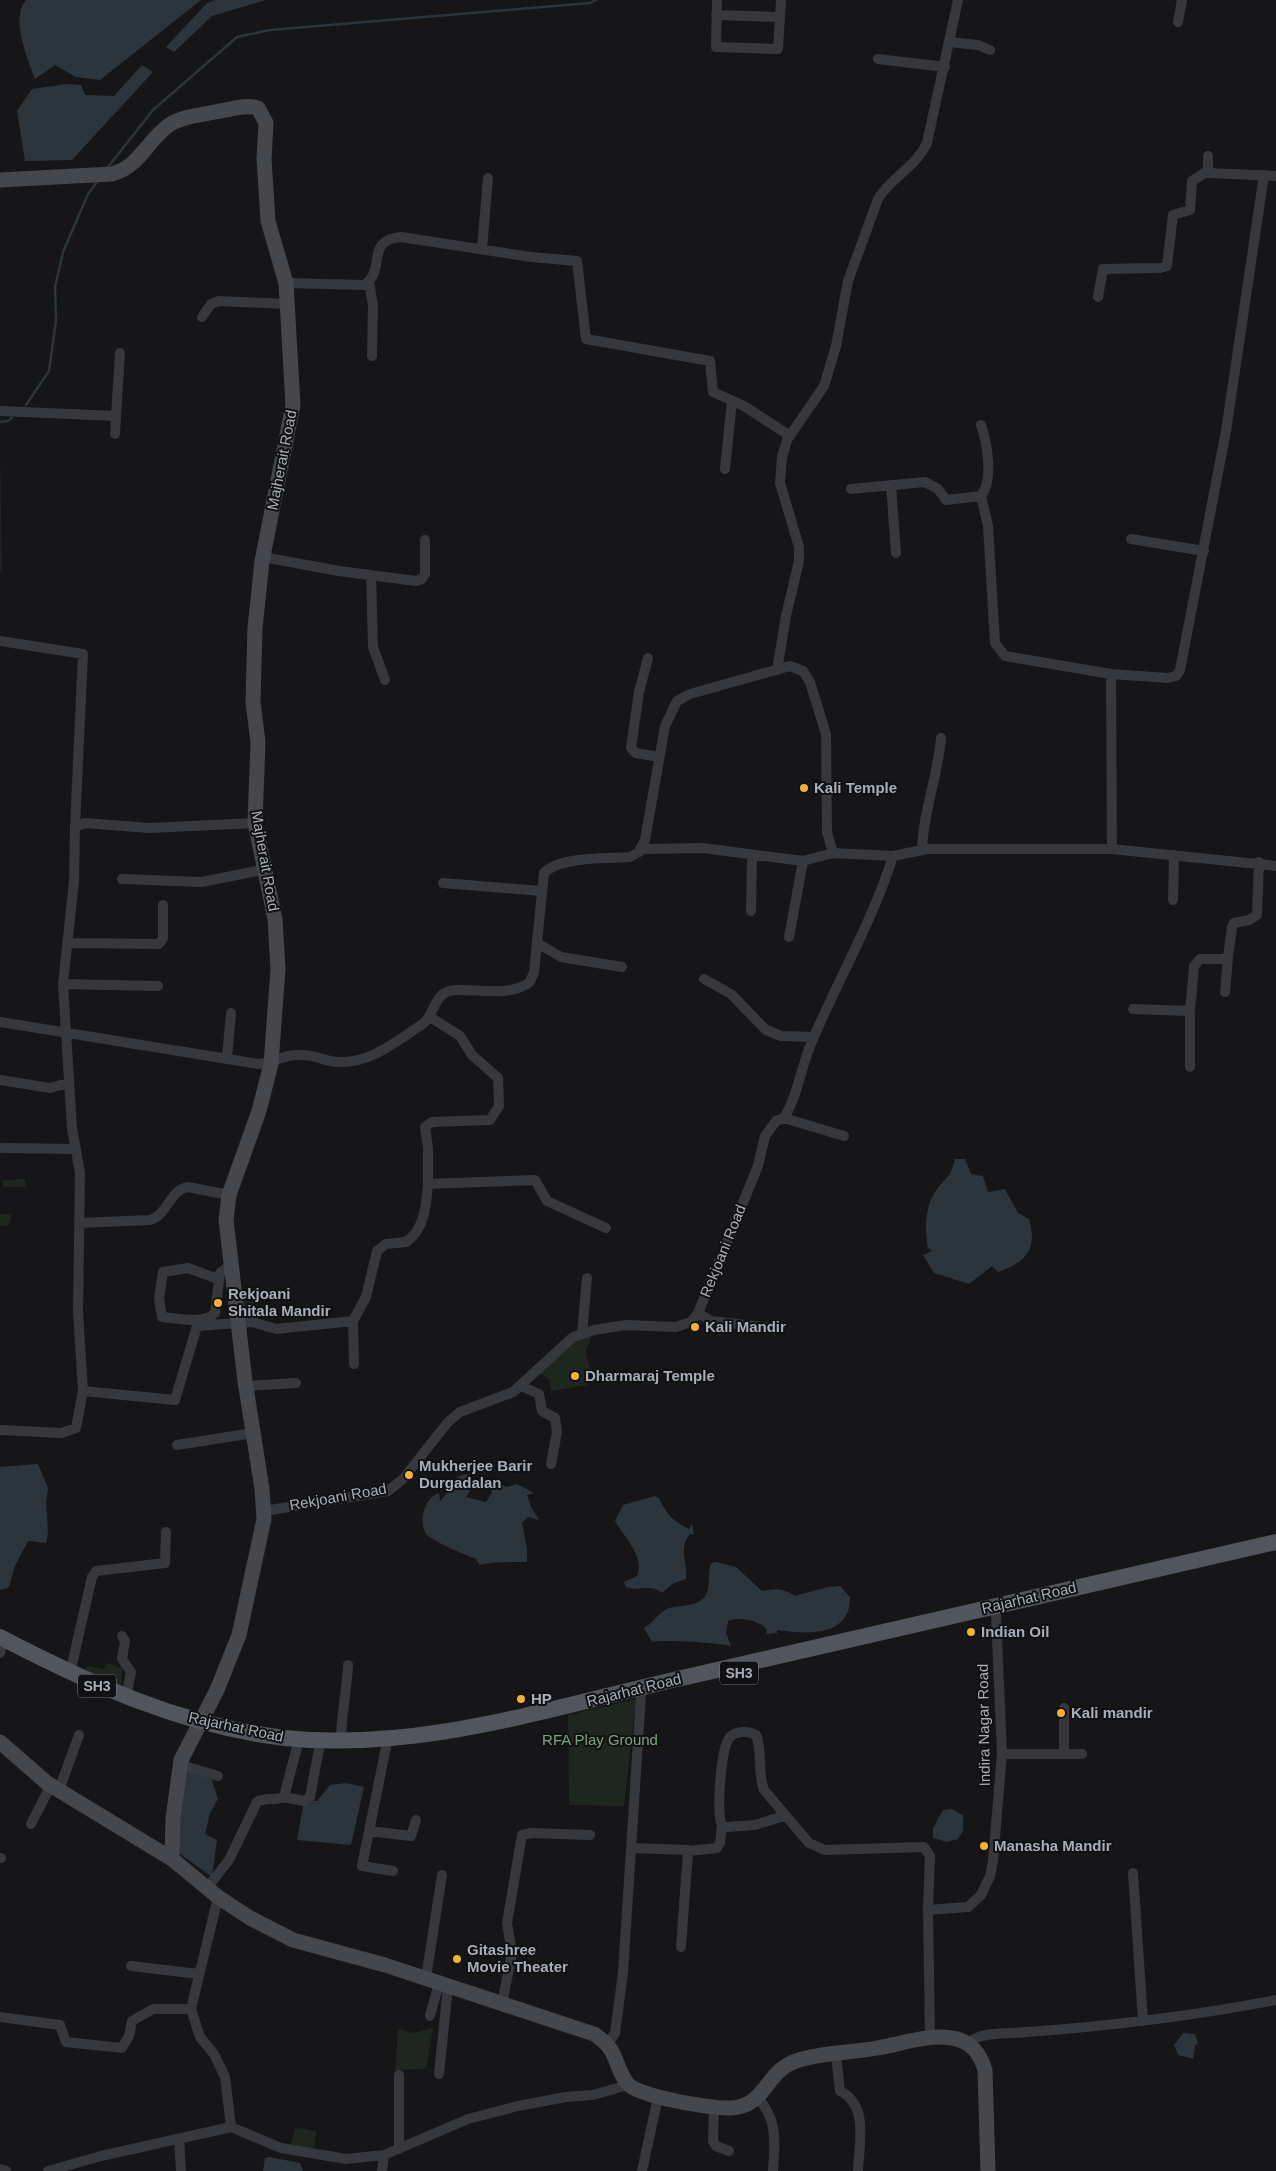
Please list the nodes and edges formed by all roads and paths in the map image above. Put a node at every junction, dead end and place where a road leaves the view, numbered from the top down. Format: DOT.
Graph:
graph roads {
  1 [pos="717,0"];
  2 [pos="781,0"];
  3 [pos="958,0"];
  4 [pos="1182,0"];
  5 [pos="716,15"];
  6 [pos="780,17"];
  7 [pos="1178,22"];
  8 [pos="950,42"];
  9 [pos="990,50"];
  10 [pos="878,59"];
  11 [pos="944,67"];
  12 [pos="1208,156"];
  13 [pos="1206,172"];
  14 [pos="1264,175"];
  15 [pos="1276,176"];
  16 [pos="488,178"];
  17 [pos="0,180"];
  18 [pos="482,249"];
  19 [pos="369,282"];
  20 [pos="286,283"];
  21 [pos="1098,296"];
  22 [pos="287,304"];
  23 [pos="202,317"];
  24 [pos="120,353"];
  25 [pos="372,356"];
  26 [pos="732,401"];
  27 [pos="0,411"];
  28 [pos="116,416"];
  29 [pos="981,425"];
  30 [pos="115,434"];
  31 [pos="790,436"];
  32 [pos="725,470"];
  33 [pos="891,485"];
  34 [pos="851,490"];
  35 [pos="981,496"];
  36 [pos="1131,539"];
  37 [pos="425,540"];
  38 [pos="1204,550"];
  39 [pos="896,553"];
  40 [pos="263,557"];
  41 [pos="371,575"];
  42 [pos="0,641"];
  43 [pos="648,658"];
  44 [pos="777,670"];
  45 [pos="1111,674"];
  46 [pos="385,680"];
  47 [pos="941,738"];
  48 [pos="660,757"];
  49 [pos="255,823"];
  50 [pos="75,827"];
  51 [pos="640,849"];
  52 [pos="1112,849"];
  53 [pos="922,850"];
  54 [pos="833,853"];
  55 [pos="1174,854"];
  56 [pos="752,855"];
  57 [pos="893,856"];
  58 [pos="803,861"];
  59 [pos="1259,862"];
  60 [pos="1276,866"];
  61 [pos="266,869"];
  62 [pos="122,879"];
  63 [pos="443,883"];
  64 [pos="541,891"];
  65 [pos="1173,900"];
  66 [pos="163,905"];
  67 [pos="751,910"];
  68 [pos="789,936"];
  69 [pos="67,943"];
  70 [pos="537,943"];
  71 [pos="1228,957"];
  72 [pos="622,967"];
  73 [pos="704,979"];
  74 [pos="63,984"];
  75 [pos="158,986"];
  76 [pos="1225,992"];
  77 [pos="1133,1009"];
  78 [pos="1190,1011"];
  79 [pos="230,1013"];
  80 [pos="430,1017"];
  81 [pos="0,1022"];
  82 [pos="65,1032"];
  83 [pos="813,1037"];
  84 [pos="227,1058"];
  85 [pos="271,1064"];
  86 [pos="1190,1067"];
  87 [pos="0,1080"];
  88 [pos="68,1083"];
  89 [pos="784,1118"];
  90 [pos="844,1136"];
  91 [pos="0,1148"];
  92 [pos="75,1149"];
  93 [pos="428,1184"];
  94 [pos="229,1194"];
  95 [pos="79,1223"];
  96 [pos="606,1228"];
  97 [pos="234,1269"];
  98 [pos="587,1278"];
  99 [pos="218,1280"];
  100 [pos="698,1313"];
  101 [pos="353,1321"];
  102 [pos="239,1323"];
  103 [pos="773,1328"];
  104 [pos="582,1333"];
  105 [pos="354,1364"];
  106 [pos="296,1383"];
  107 [pos="246,1386"];
  108 [pos="521,1386"];
  109 [pos="83,1391"];
  110 [pos="0,1430"];
  111 [pos="253,1432"];
  112 [pos="177,1445"];
  113 [pos="551,1464"];
  114 [pos="264,1511"];
  115 [pos="166,1532"];
  116 [pos="1276,1542"];
  117 [pos="1276,1551"];
  118 [pos="996,1614"];
  119 [pos="122,1636"];
  120 [pos="0,1647"];
  121 [pos="348,1665"];
  122 [pos="70,1673"];
  123 [pos="641,1695"];
  124 [pos="126,1697"];
  125 [pos="1064,1708"];
  126 [pos="199,1725"];
  127 [pos="79,1734"];
  128 [pos="341,1741"];
  129 [pos="0,1742"];
  130 [pos="297,1747"];
  131 [pos="386,1747"];
  132 [pos="319,1748"];
  133 [pos="1002,1754"];
  134 [pos="1064,1754"];
  135 [pos="1082,1754"];
  136 [pos="181,1765"];
  137 [pos="218,1776"];
  138 [pos="55,1788"];
  139 [pos="284,1797"];
  140 [pos="784,1816"];
  141 [pos="416,1820"];
  142 [pos="31,1824"];
  143 [pos="722,1825"];
  144 [pos="369,1831"];
  145 [pos="590,1835"];
  146 [pos="631,1848"];
  147 [pos="688,1850"];
  148 [pos="172,1859"];
  149 [pos="393,1871"];
  150 [pos="1133,1873"];
  151 [pos="442,1875"];
  152 [pos="213,1892"];
  153 [pos="928,1910"];
  154 [pos="681,1947"];
  155 [pos="131,1966"];
  156 [pos="199,1974"];
  157 [pos="438,1982"];
  158 [pos="1276,2000"];
  159 [pos="502,2004"];
  160 [pos="191,2009"];
  161 [pos="430,2016"];
  162 [pos="0,2017"];
  163 [pos="1143,2021"];
  164 [pos="930,2038"];
  165 [pos="968,2043"];
  166 [pos="608,2044"];
  167 [pos="836,2055"];
  168 [pos="439,2074"];
  169 [pos="399,2076"];
  170 [pos="628,2085"];
  171 [pos="658,2097"];
  172 [pos="758,2097"];
  173 [pos="714,2106"];
  174 [pos="231,2127"];
  175 [pos="179,2139"];
  176 [pos="399,2149"];
  177 [pos="729,2151"];
  178 [pos="384,2155"];
  179 [pos="0,2169"];
  180 [pos="61,2169"];
  181 [pos="6,2171"];
  182 [pos="48,2171"];
  183 [pos="181,2171"];
  184 [pos="382,2171"];
  185 [pos="642,2171"];
  186 [pos="773,2171"];
  187 [pos="858,2171"];
  188 [pos="988,2171"];
  1 -- 5 [label="street"];
  2 -- 6 [label="street"];
  3 -- 8 [label="street"];
  4 -- 7 [label="street"];
  5 -- 6 [label="street"];
  5 -- 6 [label="street"];
  8 -- 9 [label="street"];
  8 -- 11 [label="street"];
  10 -- 11 [label="street"];
  11 -- 31 [label="street"];
  12 -- 13 [label="street"];
  13 -- 14 [label="street"];
  13 -- 21 [label="street"];
  14 -- 15 [label="street"];
  14 -- 38 [label="street"];
  16 -- 18 [label="street"];
  17 -- 20 [label="street, Majherait Road"];
  18 -- 19 [label="street"];
  18 -- 26 [label="street"];
  19 -- 20 [label="street"];
  19 -- 25 [label="street"];
  20 -- 22 [label="street, Majherait Road"];
  22 -- 23 [label="street"];
  22 -- 40 [label="street, Majherait Road"];
  24 -- 28 [label="street"];
  26 -- 31 [label="street"];
  26 -- 32 [label="street"];
  27 -- 28 [label="street"];
  28 -- 30 [label="street"];
  29 -- 35 [label="street"];
  31 -- 44 [label="street"];
  33 -- 34 [label="street"];
  33 -- 35 [label="street"];
  33 -- 39 [label="street"];
  35 -- 45 [label="street"];
  36 -- 38 [label="street"];
  37 -- 41 [label="street"];
  38 -- 45 [label="street"];
  40 -- 41 [label="street"];
  40 -- 49 [label="street, Majherait Road"];
  41 -- 46 [label="street"];
  42 -- 50 [label="street"];
  43 -- 48 [label="street"];
  44 -- 48 [label="street"];
  44 -- 54 [label="street"];
  45 -- 52 [label="street"];
  47 -- 53 [label="street"];
  48 -- 51 [label="street"];
  49 -- 50 [label="street"];
  49 -- 61 [label="street, Majherait Road"];
  50 -- 69 [label="street"];
  51 -- 56 [label="street"];
  51 -- 64 [label="street"];
  52 -- 53 [label="street"];
  52 -- 55 [label="street"];
  53 -- 57 [label="street"];
  54 -- 57 [label="street"];
  54 -- 58 [label="street"];
  55 -- 59 [label="street"];
  55 -- 65 [label="street"];
  56 -- 58 [label="street"];
  56 -- 67 [label="street"];
  57 -- 83 [label="street"];
  58 -- 68 [label="street"];
  59 -- 60 [label="street"];
  59 -- 71 [label="street"];
  61 -- 62 [label="street"];
  61 -- 85 [label="street, Majherait Road"];
  63 -- 64 [label="street"];
  64 -- 70 [label="street"];
  66 -- 69 [label="street"];
  69 -- 74 [label="street"];
  70 -- 72 [label="street"];
  70 -- 80 [label="street"];
  71 -- 76 [label="street"];
  71 -- 78 [label="street"];
  73 -- 83 [label="street"];
  74 -- 75 [label="street"];
  74 -- 82 [label="street"];
  77 -- 78 [label="street"];
  78 -- 86 [label="street"];
  79 -- 84 [label="street"];
  80 -- 85 [label="street"];
  80 -- 93 [label="street"];
  81 -- 82 [label="street"];
  82 -- 84 [label="street"];
  82 -- 88 [label="street"];
  83 -- 89 [label="street"];
  84 -- 85 [label="street"];
  85 -- 94 [label="street"];
  87 -- 88 [label="street"];
  88 -- 92 [label="street"];
  89 -- 90 [label="street"];
  89 -- 100 [label="street, Rekjoani Road"];
  91 -- 92 [label="street"];
  92 -- 95 [label="street"];
  93 -- 96 [label="street"];
  93 -- 101 [label="street"];
  94 -- 95 [label="street"];
  94 -- 97 [label="street"];
  95 -- 109 [label="street"];
  97 -- 99 [label="street"];
  97 -- 102 [label="street"];
  98 -- 104 [label="street"];
  99 -- 99 [label="street"];
  100 -- 103 [label="street"];
  100 -- 104 [label="street, Rekjoani Road"];
  101 -- 102 [label="street"];
  101 -- 105 [label="street"];
  102 -- 107 [label="street"];
  102 -- 109 [label="street"];
  104 -- 108 [label="street, Rekjoani Road"];
  106 -- 107 [label="street"];
  107 -- 111 [label="street"];
  108 -- 113 [label="street"];
  108 -- 114 [label="street, Rekjoani Road"];
  109 -- 110 [label="street"];
  111 -- 112 [label="street"];
  111 -- 114 [label="street"];
  114 -- 126 [label="street"];
  115 -- 122 [label="street"];
  116 -- 128 [label="main road, Rajarhat Road / SH3"];
  117 -- 118 [label="main road, Rajarhat Road / SH3"];
  118 -- 123 [label="main road, Rajarhat Road / SH3"];
  118 -- 133 [label="street, Indira Nagar Road"];
  119 -- 124 [label="street"];
  120 -- 122 [label="main road, Rajarhat Road / SH3"];
  120 -- 126 [label="main road, Rajarhat Road / SH3"];
  121 -- 128 [label="street"];
  122 -- 124 [label="main road, Rajarhat Road / SH3"];
  123 -- 131 [label="main road, Rajarhat Road / SH3"];
  123 -- 146 [label="street"];
  124 -- 126 [label="main road, Rajarhat Road / SH3"];
  125 -- 134 [label="street"];
  126 -- 128 [label="main road, Rajarhat Road / SH3"];
  126 -- 130 [label="main road, Rajarhat Road / SH3"];
  126 -- 136 [label="street"];
  127 -- 138 [label="street"];
  129 -- 138 [label="street"];
  130 -- 132 [label="main road, Rajarhat Road / SH3"];
  130 -- 139 [label="street"];
  131 -- 132 [label="main road, Rajarhat Road / SH3"];
  131 -- 144 [label="street"];
  132 -- 139 [label="street"];
  133 -- 134 [label="street"];
  133 -- 153 [label="street, Indira Nagar Road"];
  134 -- 135 [label="street"];
  136 -- 137 [label="street"];
  136 -- 148 [label="street"];
  138 -- 142 [label="street"];
  138 -- 148 [label="street"];
  139 -- 152 [label="street"];
  140 -- 143 [label="street"];
  140 -- 143 [label="street"];
  140 -- 153 [label="street"];
  141 -- 144 [label="street"];
  143 -- 147 [label="street"];
  144 -- 149 [label="street"];
  145 -- 159 [label="street"];
  146 -- 147 [label="street"];
  146 -- 166 [label="street"];
  147 -- 154 [label="street"];
  148 -- 152 [label="street"];
  150 -- 163 [label="street"];
  151 -- 157 [label="street"];
  152 -- 156 [label="street"];
  152 -- 157 [label="street"];
  153 -- 164 [label="street"];
  155 -- 156 [label="street"];
  156 -- 160 [label="street"];
  157 -- 159 [label="street"];
  157 -- 161 [label="street"];
  157 -- 168 [label="street"];
  158 -- 163 [label="street"];
  159 -- 166 [label="street"];
  160 -- 162 [label="street"];
  160 -- 174 [label="street"];
  163 -- 165 [label="street"];
  164 -- 165 [label="street"];
  164 -- 167 [label="street"];
  165 -- 188 [label="street"];
  166 -- 170 [label="street"];
  167 -- 172 [label="street"];
  167 -- 187 [label="street"];
  169 -- 176 [label="street"];
  170 -- 171 [label="street"];
  170 -- 176 [label="street"];
  171 -- 173 [label="street"];
  171 -- 185 [label="street"];
  172 -- 173 [label="street"];
  172 -- 186 [label="street"];
  173 -- 177 [label="street"];
  174 -- 175 [label="street"];
  174 -- 178 [label="street"];
  175 -- 180 [label="street"];
  175 -- 183 [label="street"];
  176 -- 178 [label="street"];
  178 -- 184 [label="street"];
  179 -- 181 [label="street"];
  180 -- 182 [label="street"];
}
